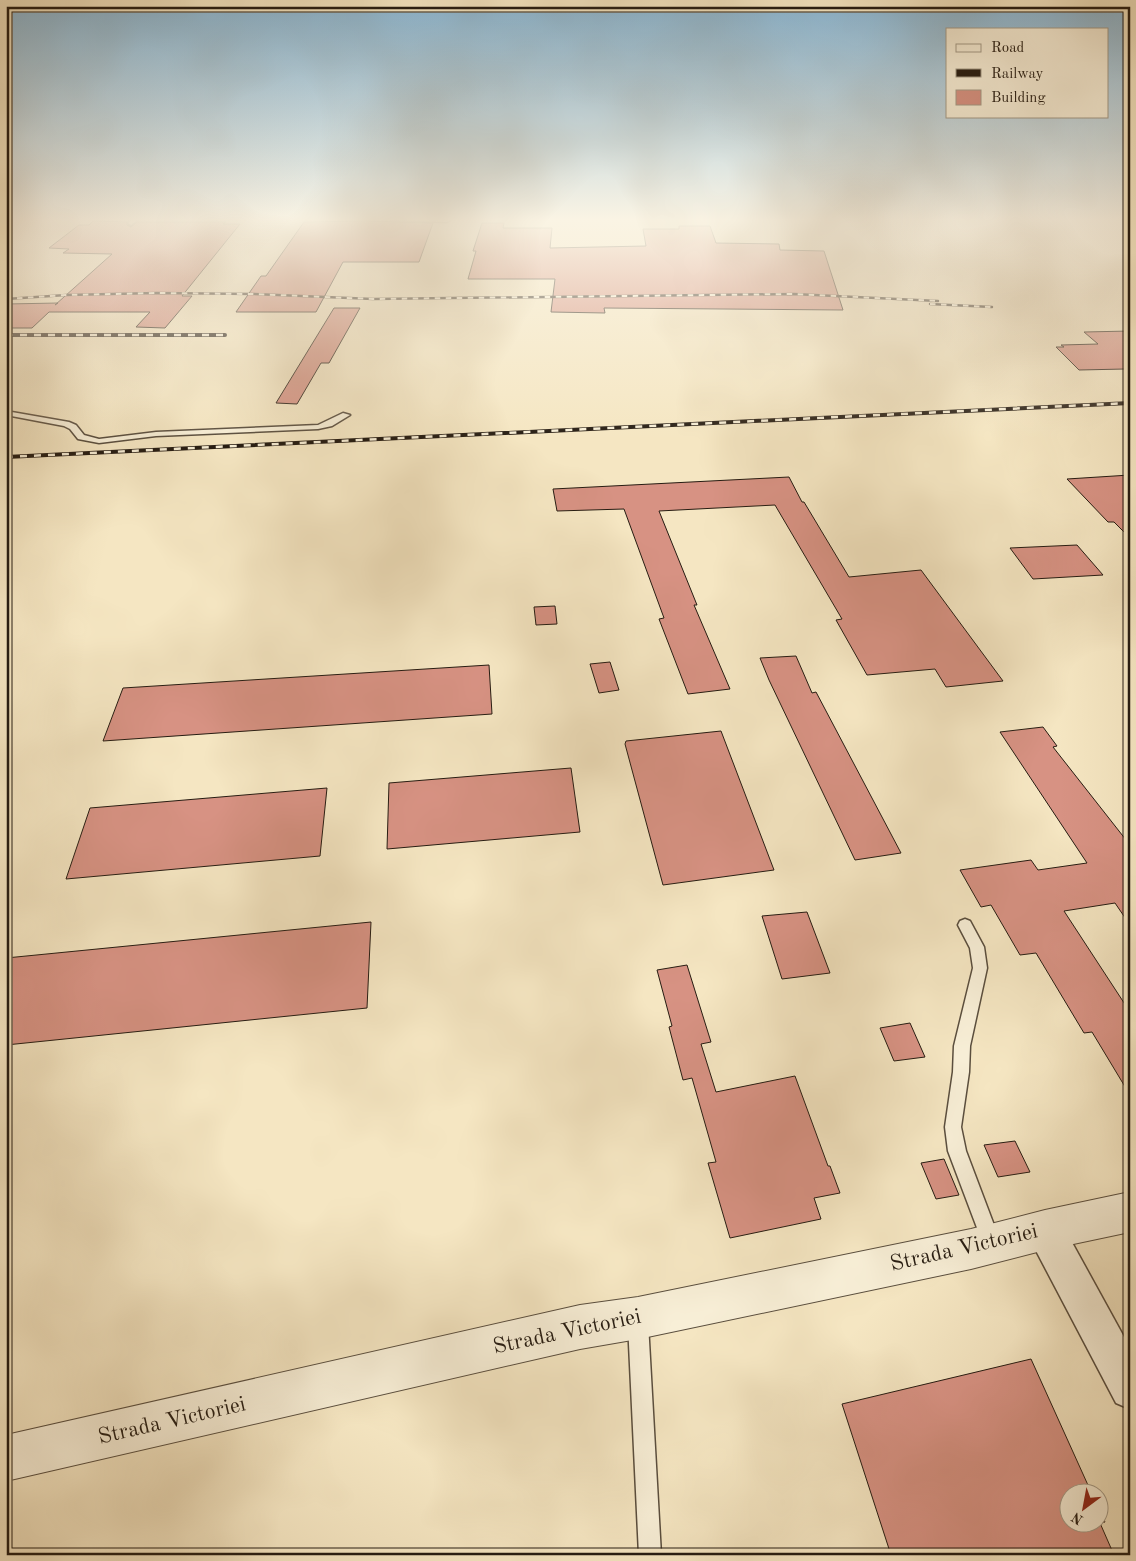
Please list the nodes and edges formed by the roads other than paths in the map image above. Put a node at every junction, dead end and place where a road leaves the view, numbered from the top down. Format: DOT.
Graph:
graph roads {
  1 [pos="6,413"];
  2 [pos="346,415"];
  3 [pos="965,925"];
  4 [pos="1130,1212"];
  5 [pos="1045,1230"];
  6 [pos="992,1243"];
  7 [pos="638,1318"];
  8 [pos="1130,1389"];
  9 [pos="6,1458"];
  10 [pos="650,1555"];
  1 -- 2 [label="lane"];
  3 -- 6 [label="lane"];
  4 -- 5 [label="street, Strada Victoriei"];
  5 -- 6 [label="street, Strada Victoriei"];
  5 -- 8 [label="street"];
  6 -- 7 [label="street, Strada Victoriei"];
  7 -- 9 [label="street, Strada Victoriei"];
  7 -- 10 [label="lane"];
}
